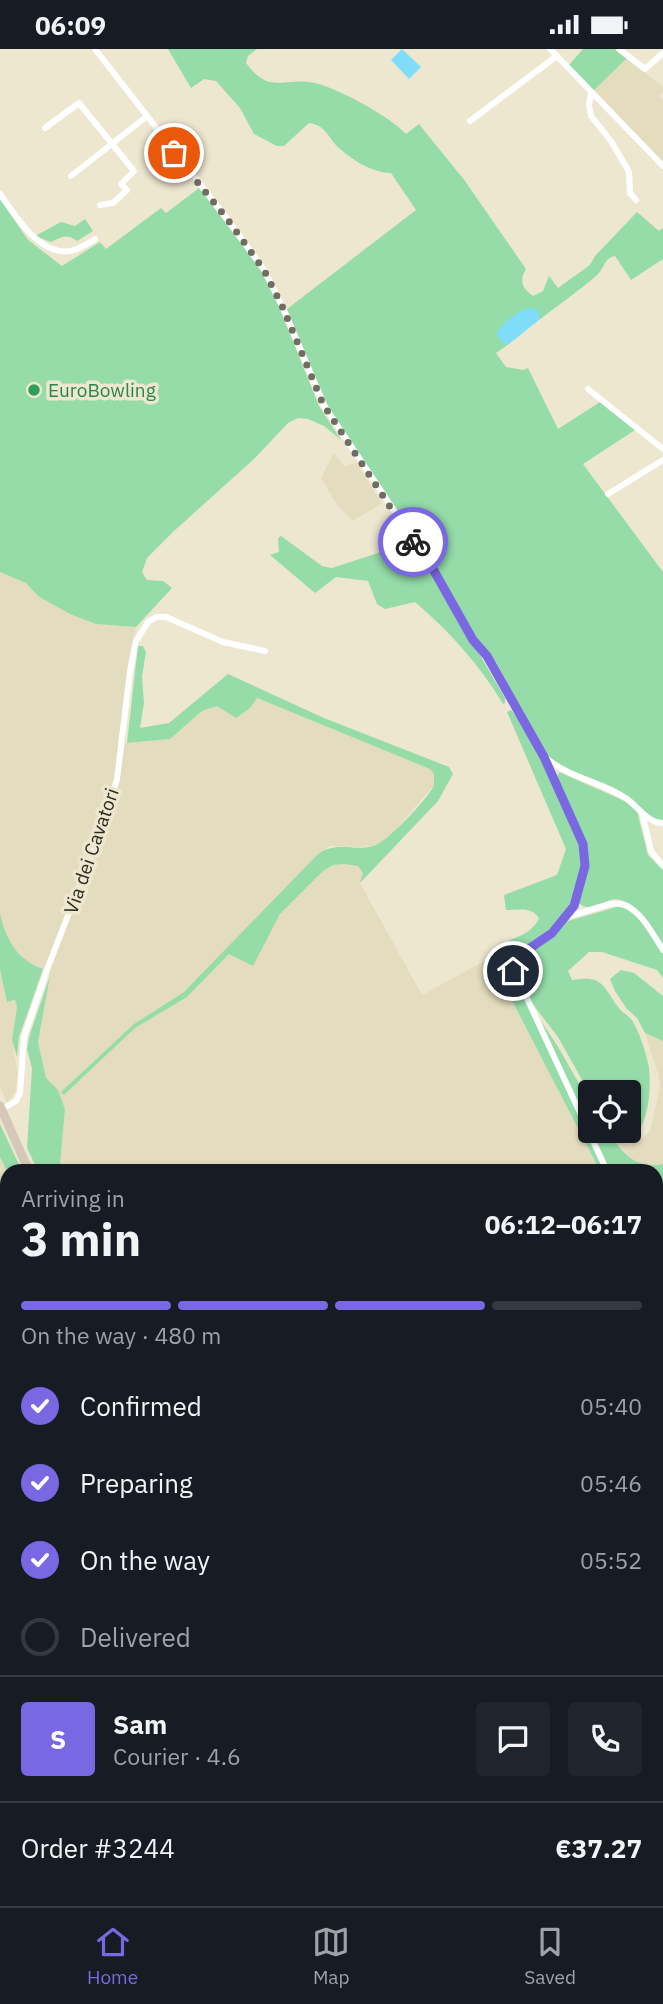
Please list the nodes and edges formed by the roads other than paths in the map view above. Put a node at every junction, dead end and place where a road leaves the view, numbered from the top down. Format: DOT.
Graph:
graph roads {
  1 [pos="95,49"];
  2 [pos="550,49"];
  3 [pos="619,49"];
  4 [pos="663,53"];
  5 [pos="557,56"];
  6 [pos="591,93"];
  7 [pos="146,117"];
  8 [pos="470,121"];
  9 [pos="45,128"];
  10 [pos="112,145"];
  11 [pos="663,166"];
  12 [pos="71,176"];
  13 [pos="0,194"];
  14 [pos="636,200"];
  15 [pos="100,205"];
  16 [pos="95,239"];
  17 [pos="587,389"];
  18 [pos="663,449"];
  19 [pos="663,460"];
  20 [pos="608,494"];
  21 [pos="265,651"];
  22 [pos="544,757"];
  23 [pos="642,813"];
  24 [pos="663,824"];
  25 [pos="663,866"];
  26 [pos="568,916"];
  27 [pos="663,950"];
  28 [pos="1,1108"];
  29 [pos="26,1164"];
  30 [pos="604,1164"];
  1 -- 7 [label="street"];
  2 -- 5 [label="street"];
  3 -- 4 [label="street"];
  5 -- 6 [label="street"];
  5 -- 8 [label="street"];
  6 -- 11 [label="street"];
  6 -- 14 [label="street"];
  7 -- 10 [label="street"];
  7 -- 22 [label="street"];
  9 -- 10 [label="street"];
  10 -- 12 [label="street"];
  10 -- 15 [label="street"];
  13 -- 16 [label="street"];
  17 -- 18 [label="street"];
  19 -- 20 [label="street"];
  21 -- 28 [label="street, Via dei Cavatori"];
  22 -- 23 [label="street"];
  22 -- 26 [label="street"];
  23 -- 24 [label="street"];
  23 -- 25 [label="street"];
  26 -- 27 [label="street"];
  26 -- 30 [label="street"];
  28 -- 29 [label="street"];
}
